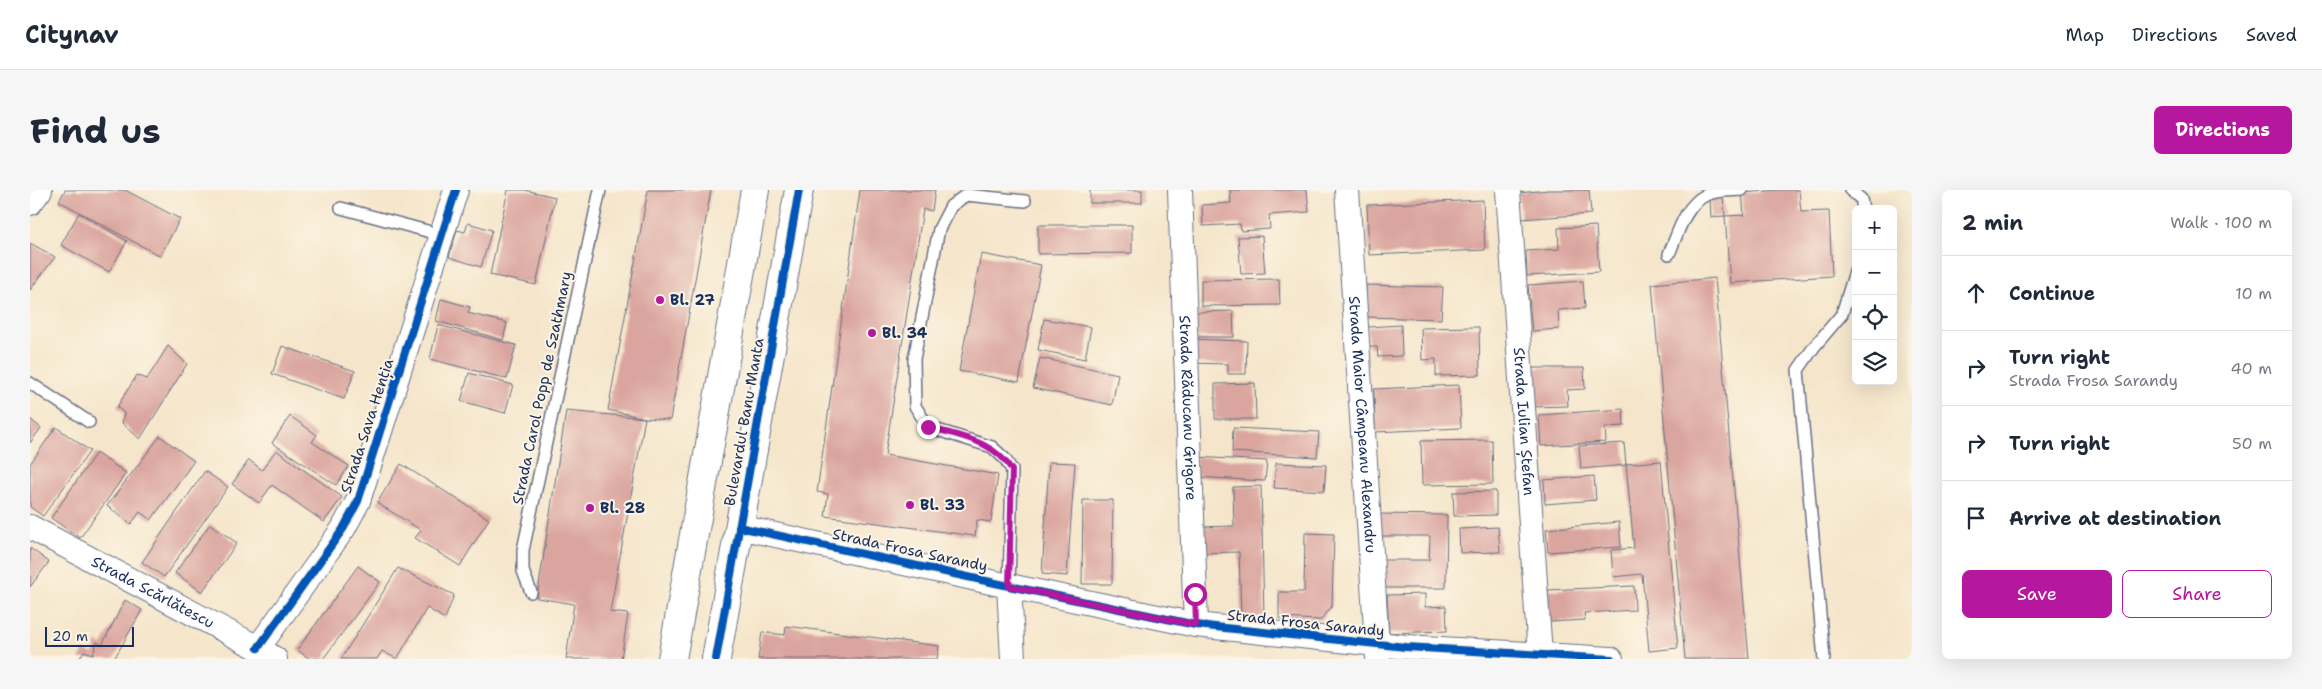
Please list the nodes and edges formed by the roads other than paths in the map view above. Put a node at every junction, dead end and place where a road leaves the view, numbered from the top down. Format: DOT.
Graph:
graph roads {
  1 [pos="40,190"];
  2 [pos="456,190"];
  3 [pos="600,190"];
  4 [pos="754,190"];
  5 [pos="799,190"];
  6 [pos="1180,190"];
  7 [pos="1347,190"];
  8 [pos="1508,190"];
  9 [pos="1742,190"];
  10 [pos="1850,190"];
  11 [pos="1024,201"];
  12 [pos="30,203"];
  13 [pos="1862,205"];
  14 [pos="341,208"];
  15 [pos="442,235"];
  16 [pos="1669,254"];
  17 [pos="1852,281"];
  18 [pos="30,384"];
  19 [pos="89,422"];
  20 [pos="30,526"];
  21 [pos="739,527"];
  22 [pos="1009,586"];
  23 [pos="531,592"];
  24 [pos="1196,625"];
  25 [pos="1378,652"];
  26 [pos="266,653"];
  27 [pos="1540,655"];
  28 [pos="672,659"];
  29 [pos="716,659"];
  30 [pos="1013,659"];
  31 [pos="1611,659"];
  32 [pos="1824,659"];
  1 -- 12 [label="street"];
  2 -- 15 [label="street, Strada Sava Henția"];
  3 -- 23 [label="lane, Strada Carol Popp de Szathmary"];
  4 -- 28 [label="street, Bulevardul Banu Manta"];
  5 -- 21 [label="street, Bulevardul Banu Manta"];
  6 -- 24 [label="street, Strada Răducanu Grigore"];
  7 -- 25 [label="street, Strada Maior Câmpeanu Alexandru"];
  8 -- 27 [label="street, Strada Iulian Ștefan"];
  9 -- 16 [label="lane"];
  10 -- 13 [label="lane"];
  11 -- 22 [label="lane"];
  14 -- 15 [label="lane"];
  15 -- 26 [label="street, Strada Sava Henția"];
  17 -- 32 [label="lane"];
  18 -- 19 [label="lane"];
  20 -- 26 [label="street, Strada Scărlătescu"];
  21 -- 22 [label="street, Strada Frosa Sarandy"];
  21 -- 29 [label="street, Bulevardul Banu Manta"];
  22 -- 24 [label="street, Strada Frosa Sarandy"];
  22 -- 30 [label="street"];
  24 -- 25 [label="street, Strada Frosa Sarandy"];
  25 -- 27 [label="street, Strada Frosa Sarandy"];
  27 -- 31 [label="street, Strada Frosa Sarandy"];
}
